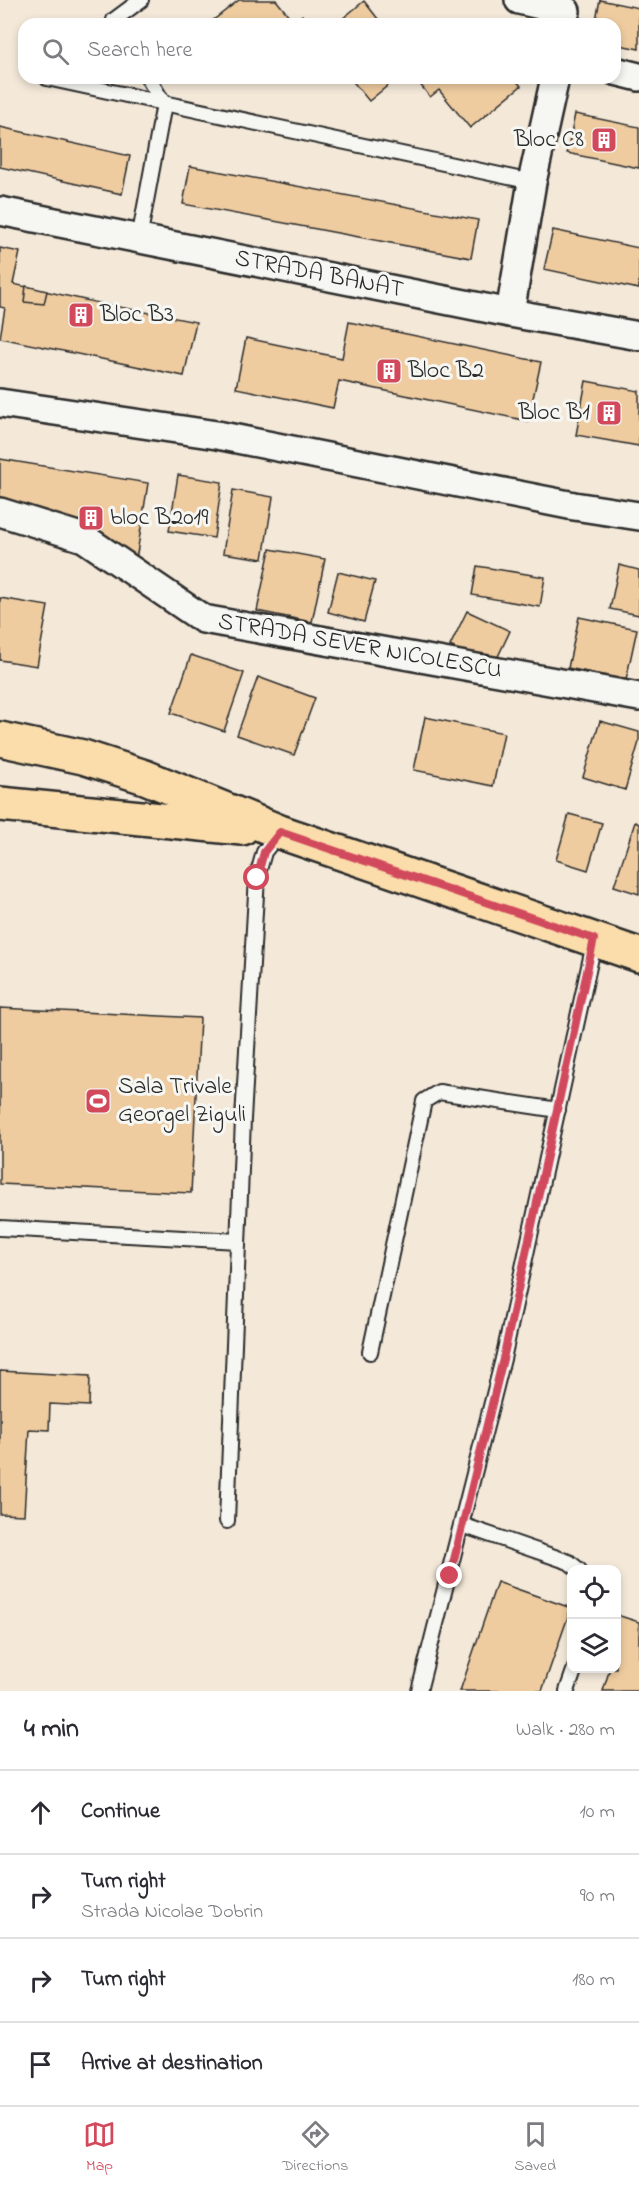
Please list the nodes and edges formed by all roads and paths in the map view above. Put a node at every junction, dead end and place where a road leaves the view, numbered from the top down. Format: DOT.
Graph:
graph roads {
  1 [pos="141,0"];
  2 [pos="519,0"];
  3 [pos="566,12"];
  4 [pos="117,18"];
  5 [pos="621,72"];
  6 [pos="639,77"];
  7 [pos="74,84"];
  8 [pos="152,84"];
  9 [pos="554,84"];
  10 [pos="164,104"];
  11 [pos="532,182"];
  12 [pos="0,211"];
  13 [pos="139,239"];
  14 [pos="510,314"];
  15 [pos="639,336"];
  16 [pos="0,403"];
  17 [pos="0,512"];
  18 [pos="639,516"];
  19 [pos="639,697"];
  20 [pos="0,739"];
  21 [pos="0,804"];
  22 [pos="280,832"];
  23 [pos="594,939"];
  24 [pos="639,955"];
  25 [pos="558,1110"];
  26 [pos="0,1228"];
  27 [pos="238,1241"];
  28 [pos="370,1352"];
  29 [pos="226,1521"];
  30 [pos="462,1525"];
  31 [pos="573,1565"];
  32 [pos="573,1673"];
  33 [pos="419,1691"];
  34 [pos="567,1691"];
  1 -- 4 [label="lane"];
  2 -- 3 [label="street"];
  5 -- 6 [label="street"];
  7 -- 10 [label="lane"];
  8 -- 10 [label="lane"];
  9 -- 11 [label="street"];
  10 -- 11 [label="lane"];
  10 -- 13 [label="lane"];
  11 -- 14 [label="street"];
  12 -- 13 [label="street, STRADA BANAT"];
  13 -- 14 [label="street, STRADA BANAT"];
  14 -- 15 [label="street, STRADA BANAT"];
  16 -- 18 [label="street"];
  17 -- 19 [label="street, STRADA SEVER NICOLESCU"];
  20 -- 22 [label="main road"];
  21 -- 22 [label="main road"];
  22 -- 23 [label="main road"];
  22 -- 27 [label="lane"];
  23 -- 24 [label="main road"];
  23 -- 25 [label="lane"];
  25 -- 28 [label="lane"];
  25 -- 30 [label="lane"];
  26 -- 27 [label="lane"];
  27 -- 29 [label="lane"];
  30 -- 31 [label="lane"];
  30 -- 33 [label="lane"];
  32 -- 34 [label="lane"];
}
